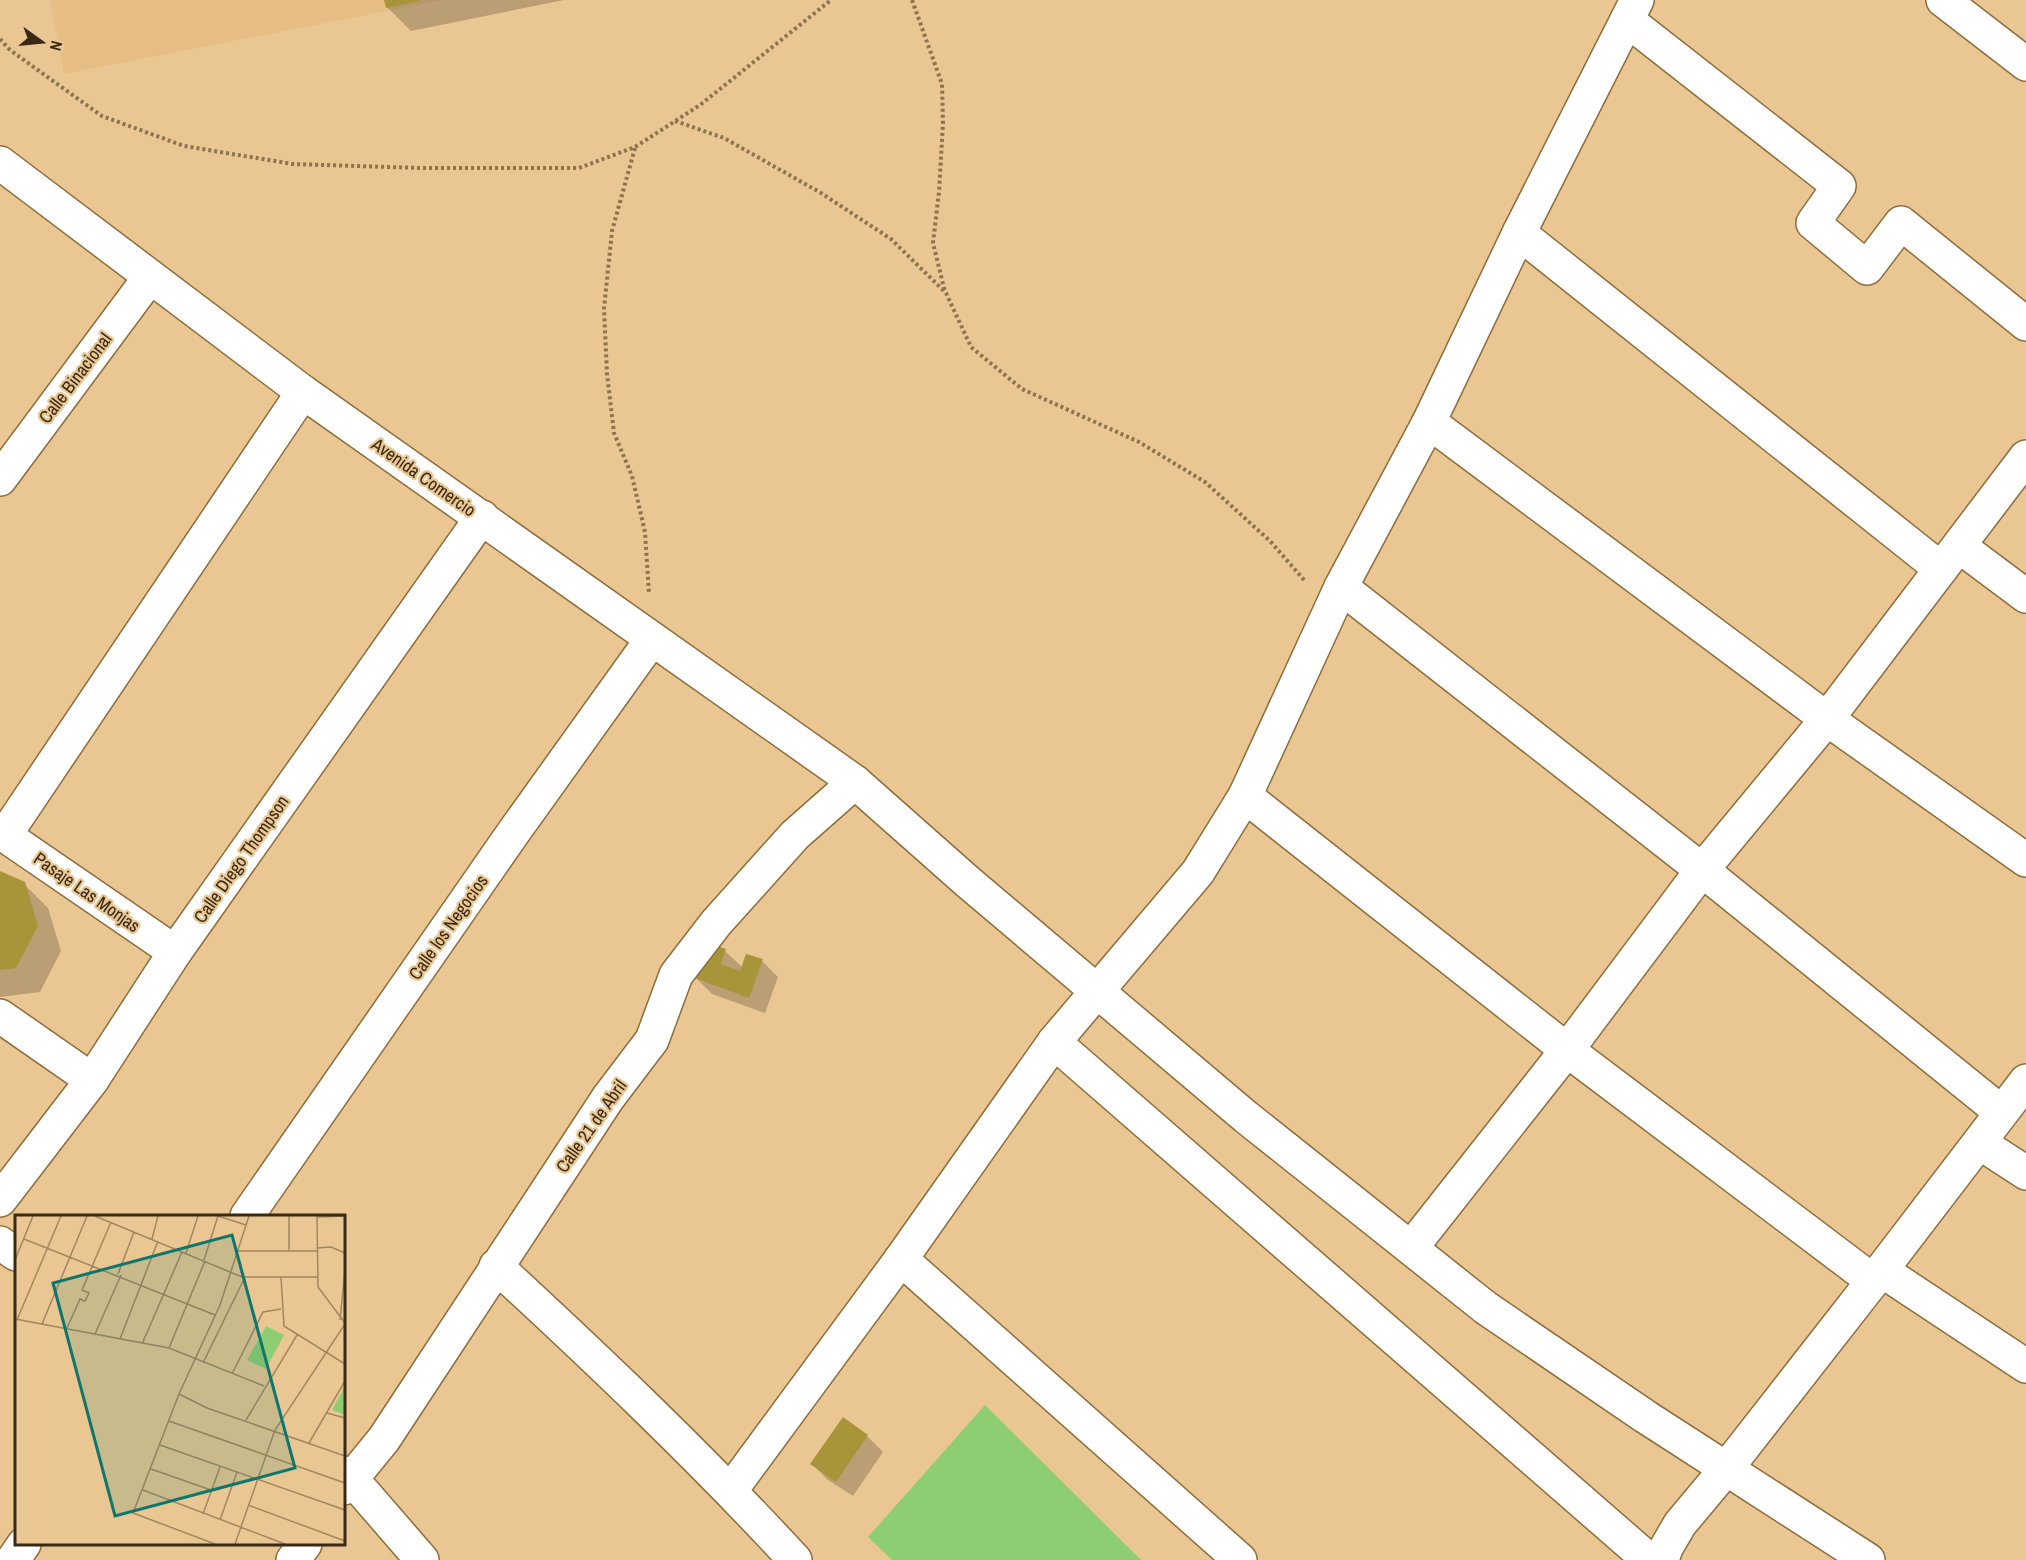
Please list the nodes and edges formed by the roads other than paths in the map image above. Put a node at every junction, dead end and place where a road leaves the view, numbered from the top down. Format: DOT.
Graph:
graph roads {
  1 [pos="1943,0"];
  2 [pos="1632,10"];
  3 [pos="2026,64"];
  4 [pos="0,163"];
  5 [pos="1519,234"];
  6 [pos="150,277"];
  7 [pos="2026,324"];
  8 [pos="303,392"];
  9 [pos="1429,422"];
  10 [pos="2026,457"];
  11 [pos="0,479"];
  12 [pos="482,517"];
  13 [pos="1950,558"];
  14 [pos="1337,596"];
  15 [pos="2026,596"];
  16 [pos="652,639"];
  17 [pos="1827,719"];
  18 [pos="855,782"];
  19 [pos="1245,796"];
  20 [pos="2,833"];
  21 [pos="2026,860"];
  22 [pos="1702,870"];
  23 [pos="175,952"];
  24 [pos="1097,991"];
  25 [pos="0,1016"];
  26 [pos="1054,1042"];
  27 [pos="1567,1050"];
  28 [pos="92,1080"];
  29 [pos="2026,1080"];
  30 [pos="2001,1112"];
  31 [pos="1980,1143"];
  32 [pos="2026,1173"];
  33 [pos="0,1200"];
  34 [pos="248,1215"];
  35 [pos="0,1243"];
  36 [pos="1411,1248"];
  37 [pos="15,1253"];
  38 [pos="901,1259"];
  39 [pos="496,1266"];
  40 [pos="1877,1276"];
  41 [pos="2026,1366"];
  42 [pos="1725,1469"];
  43 [pos="346,1480"];
  44 [pos="731,1490"];
  45 [pos="23,1545"];
  46 [pos="303,1545"];
  47 [pos="13,1560"];
  48 [pos="293,1560"];
  49 [pos="422,1560"];
  50 [pos="795,1560"];
  51 [pos="1240,1560"];
  52 [pos="1649,1560"];
  53 [pos="1662,1560"];
  54 [pos="1868,1560"];
  1 -- 3 [label="street"];
  2 -- 5 [label="street"];
  2 -- 7 [label="street"];
  4 -- 6 [label="street, Avenida Comercio"];
  5 -- 9 [label="street"];
  5 -- 13 [label="street"];
  6 -- 8 [label="street, Avenida Comercio"];
  6 -- 11 [label="street, Calle Binacional"];
  8 -- 12 [label="street, Avenida Comercio"];
  8 -- 20 [label="street"];
  9 -- 14 [label="street"];
  9 -- 17 [label="street"];
  10 -- 13 [label="street"];
  12 -- 16 [label="street, Avenida Comercio"];
  12 -- 23 [label="street, Calle Diego Thompson"];
  13 -- 15 [label="street"];
  13 -- 17 [label="street"];
  14 -- 19 [label="street"];
  14 -- 22 [label="street"];
  16 -- 18 [label="street, Avenida Comercio"];
  16 -- 34 [label="street, Calle los Negocios"];
  17 -- 21 [label="street"];
  17 -- 22 [label="street"];
  18 -- 24 [label="street, Avenida Comercio"];
  18 -- 39 [label="street, Calle 21 de Abril"];
  19 -- 24 [label="street"];
  19 -- 27 [label="street"];
  20 -- 23 [label="street, Pasaje Las Monjas"];
  22 -- 27 [label="street"];
  22 -- 30 [label="street"];
  23 -- 28 [label="street, Calle Diego Thompson"];
  24 -- 26 [label="street"];
  24 -- 36 [label="street, Avenida Comercio"];
  25 -- 28 [label="street"];
  26 -- 38 [label="street"];
  26 -- 52 [label="street"];
  27 -- 36 [label="street"];
  27 -- 40 [label="street"];
  28 -- 33 [label="street, Calle Diego Thompson"];
  29 -- 30 [label="street"];
  30 -- 31 [label="street"];
  31 -- 32 [label="street"];
  31 -- 40 [label="street"];
  35 -- 37 [label="street"];
  36 -- 42 [label="street, Avenida Comercio"];
  38 -- 44 [label="street"];
  38 -- 51 [label="street"];
  39 -- 43 [label="street, Calle 21 de Abril"];
  39 -- 44 [label="street"];
  40 -- 41 [label="street"];
  40 -- 42 [label="street"];
  42 -- 53 [label="street"];
  42 -- 54 [label="street, Avenida Comercio"];
  43 -- 49 [label="street"];
  44 -- 50 [label="street"];
  45 -- 47 [label="street"];
  46 -- 48 [label="street"];
}
